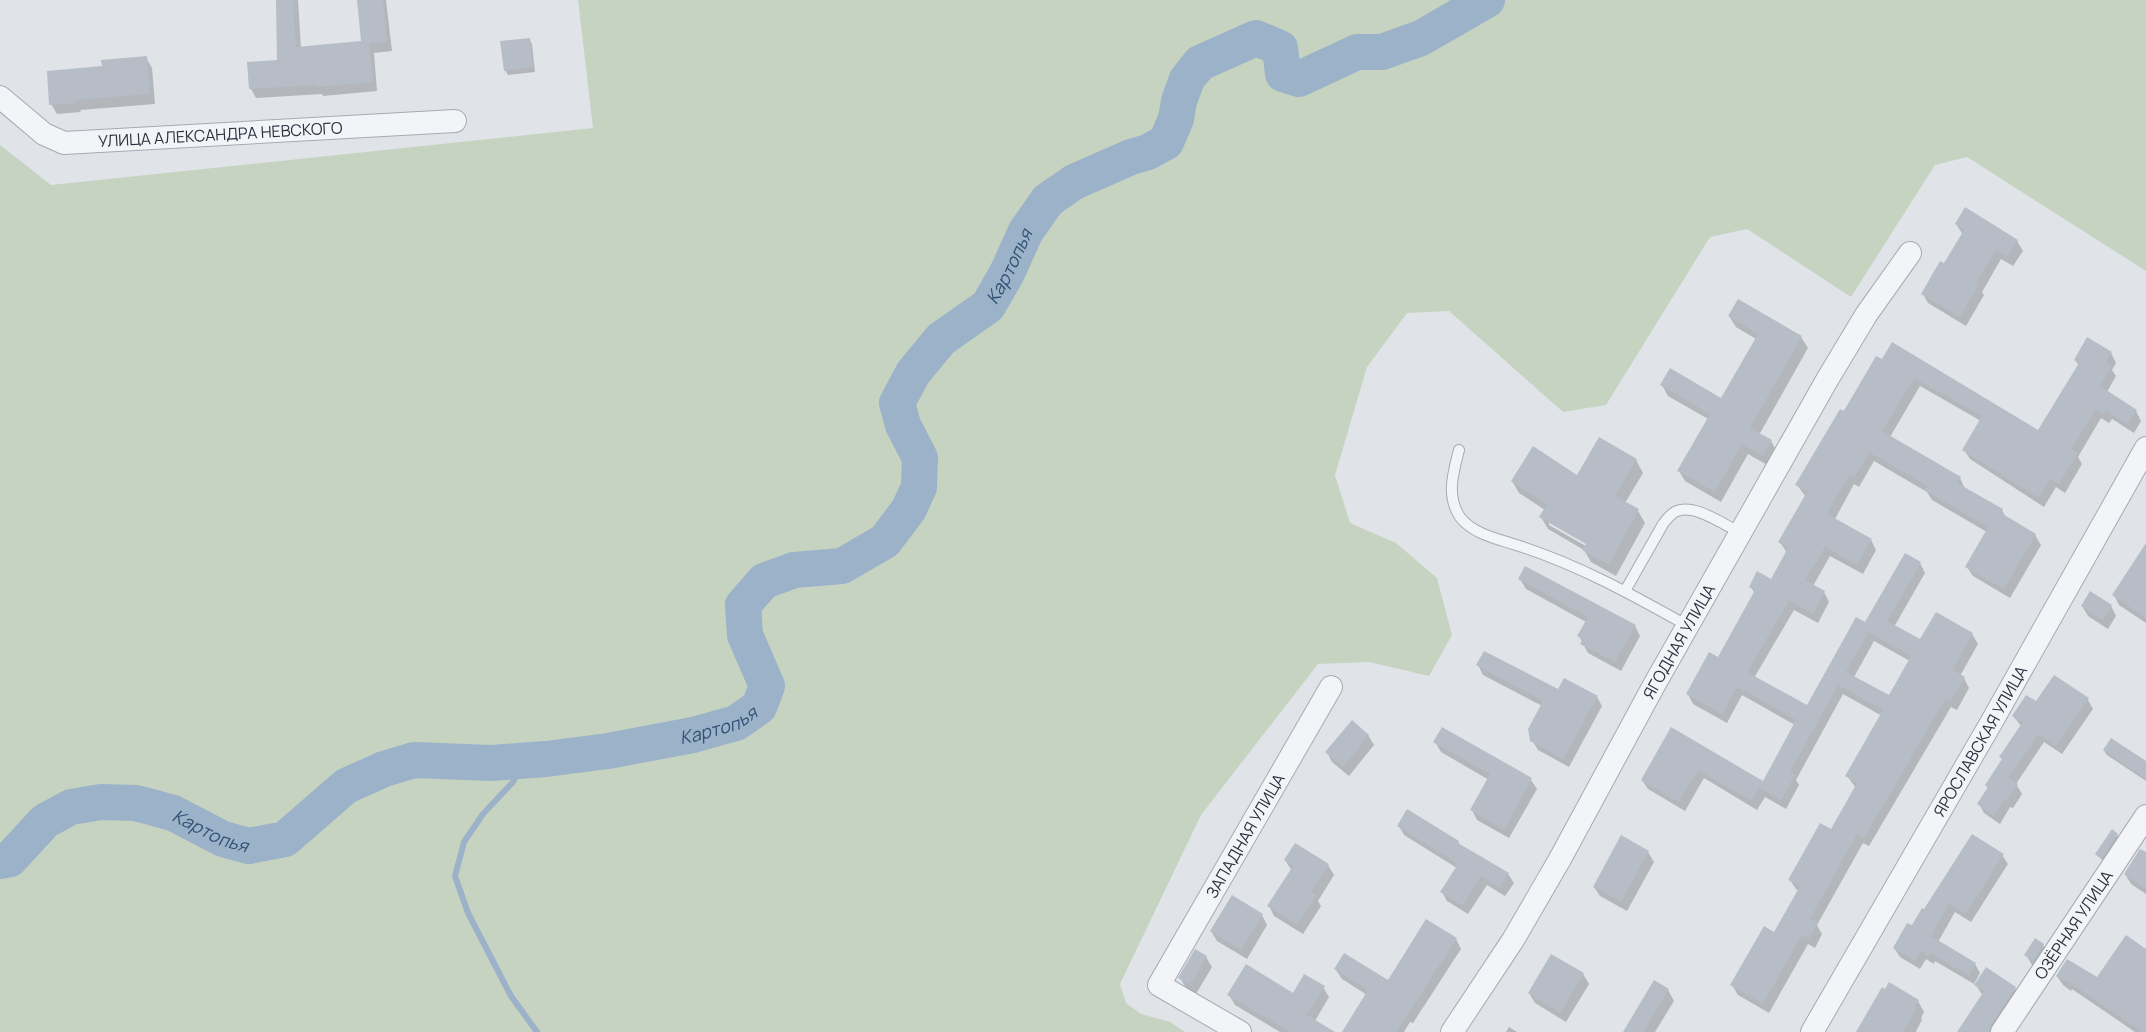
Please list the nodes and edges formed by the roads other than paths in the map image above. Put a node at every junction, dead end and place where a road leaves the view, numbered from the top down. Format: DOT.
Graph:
graph roads {
  1 [pos="0,98"];
  2 [pos="456,121"];
  3 [pos="1910,253"];
  4 [pos="2146,448"];
  5 [pos="1459,450"];
  6 [pos="1741,533"];
  7 [pos="1625,591"];
  8 [pos="1688,626"];
  9 [pos="1331,687"];
  10 [pos="2146,816"];
  11 [pos="1240,1032"];
  12 [pos="1452,1032"];
  13 [pos="1812,1032"];
  14 [pos="2002,1032"];
  1 -- 2 [label="street, УЛИЦА АЛЕКСАНДРА НЕВСКОГО"];
  3 -- 6 [label="street, ЯГОДНАЯ УЛИЦА"];
  4 -- 13 [label="street, ЯРОСЛАВСКАЯ УЛИЦА"];
  5 -- 7 [label="lane"];
  6 -- 7 [label="lane"];
  6 -- 8 [label="street, ЯГОДНАЯ УЛИЦА"];
  7 -- 8 [label="lane"];
  8 -- 12 [label="street, ЯГОДНАЯ УЛИЦА"];
  9 -- 11 [label="street, ЗАПАДНАЯ УЛИЦА"];
  10 -- 14 [label="street, ОЗЁРНАЯ УЛИЦА"];
}
